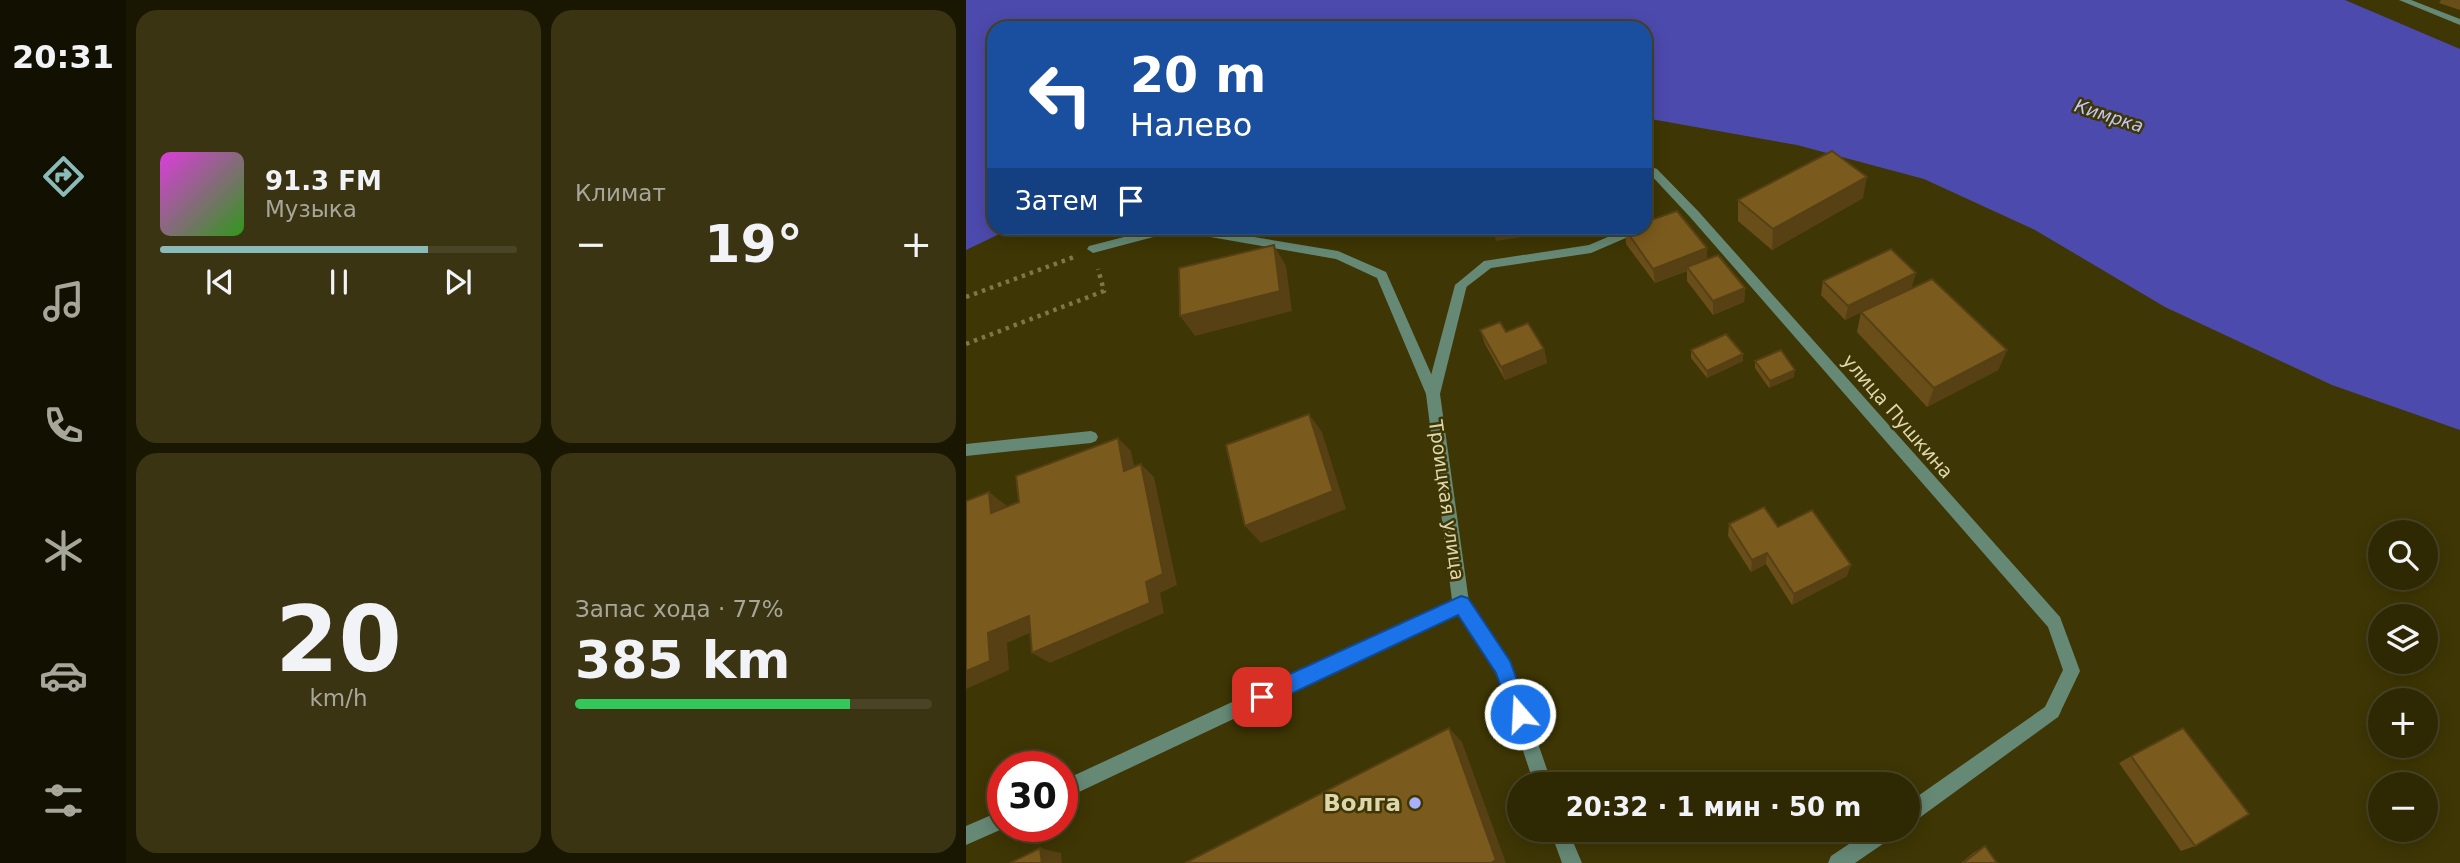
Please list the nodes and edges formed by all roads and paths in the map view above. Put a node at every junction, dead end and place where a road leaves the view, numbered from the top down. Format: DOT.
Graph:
graph roads {
  1 [pos="2403,0"];
  2 [pos="2460,22"];
  3 [pos="1652,172"];
  4 [pos="1146,235"];
  5 [pos="1221,235"];
  6 [pos="1621,235"];
  7 [pos="1093,249"];
  8 [pos="1104,291"];
  9 [pos="966,297"];
  10 [pos="966,344"];
  11 [pos="1433,394"];
  12 [pos="1091,437"];
  13 [pos="966,450"];
  14 [pos="1461,604"];
  15 [pos="1540,772"];
  16 [pos="1078,784"];
  17 [pos="1920,805"];
  18 [pos="987,826"];
  19 [pos="966,836"];
  20 [pos="1564,842"];
  21 [pos="1868,842"];
  22 [pos="1572,863"];
  23 [pos="1838,863"];
  1 -- 2 [label="street"];
  3 -- 17 [label="street, улица Пушкина"];
  4 -- 7 [label="street"];
  5 -- 11 [label="street"];
  6 -- 11 [label="street, Троицкая улица"];
  7 -- 9 [label="path"];
  8 -- 10 [label="path"];
  11 -- 14 [label="street, Троицкая улица"];
  12 -- 13 [label="street"];
  14 -- 15 [label="street, Троицкая улица"];
  14 -- 16 [label="street"];
  18 -- 19 [label="street"];
  20 -- 22 [label="street"];
  21 -- 23 [label="street"];
}
